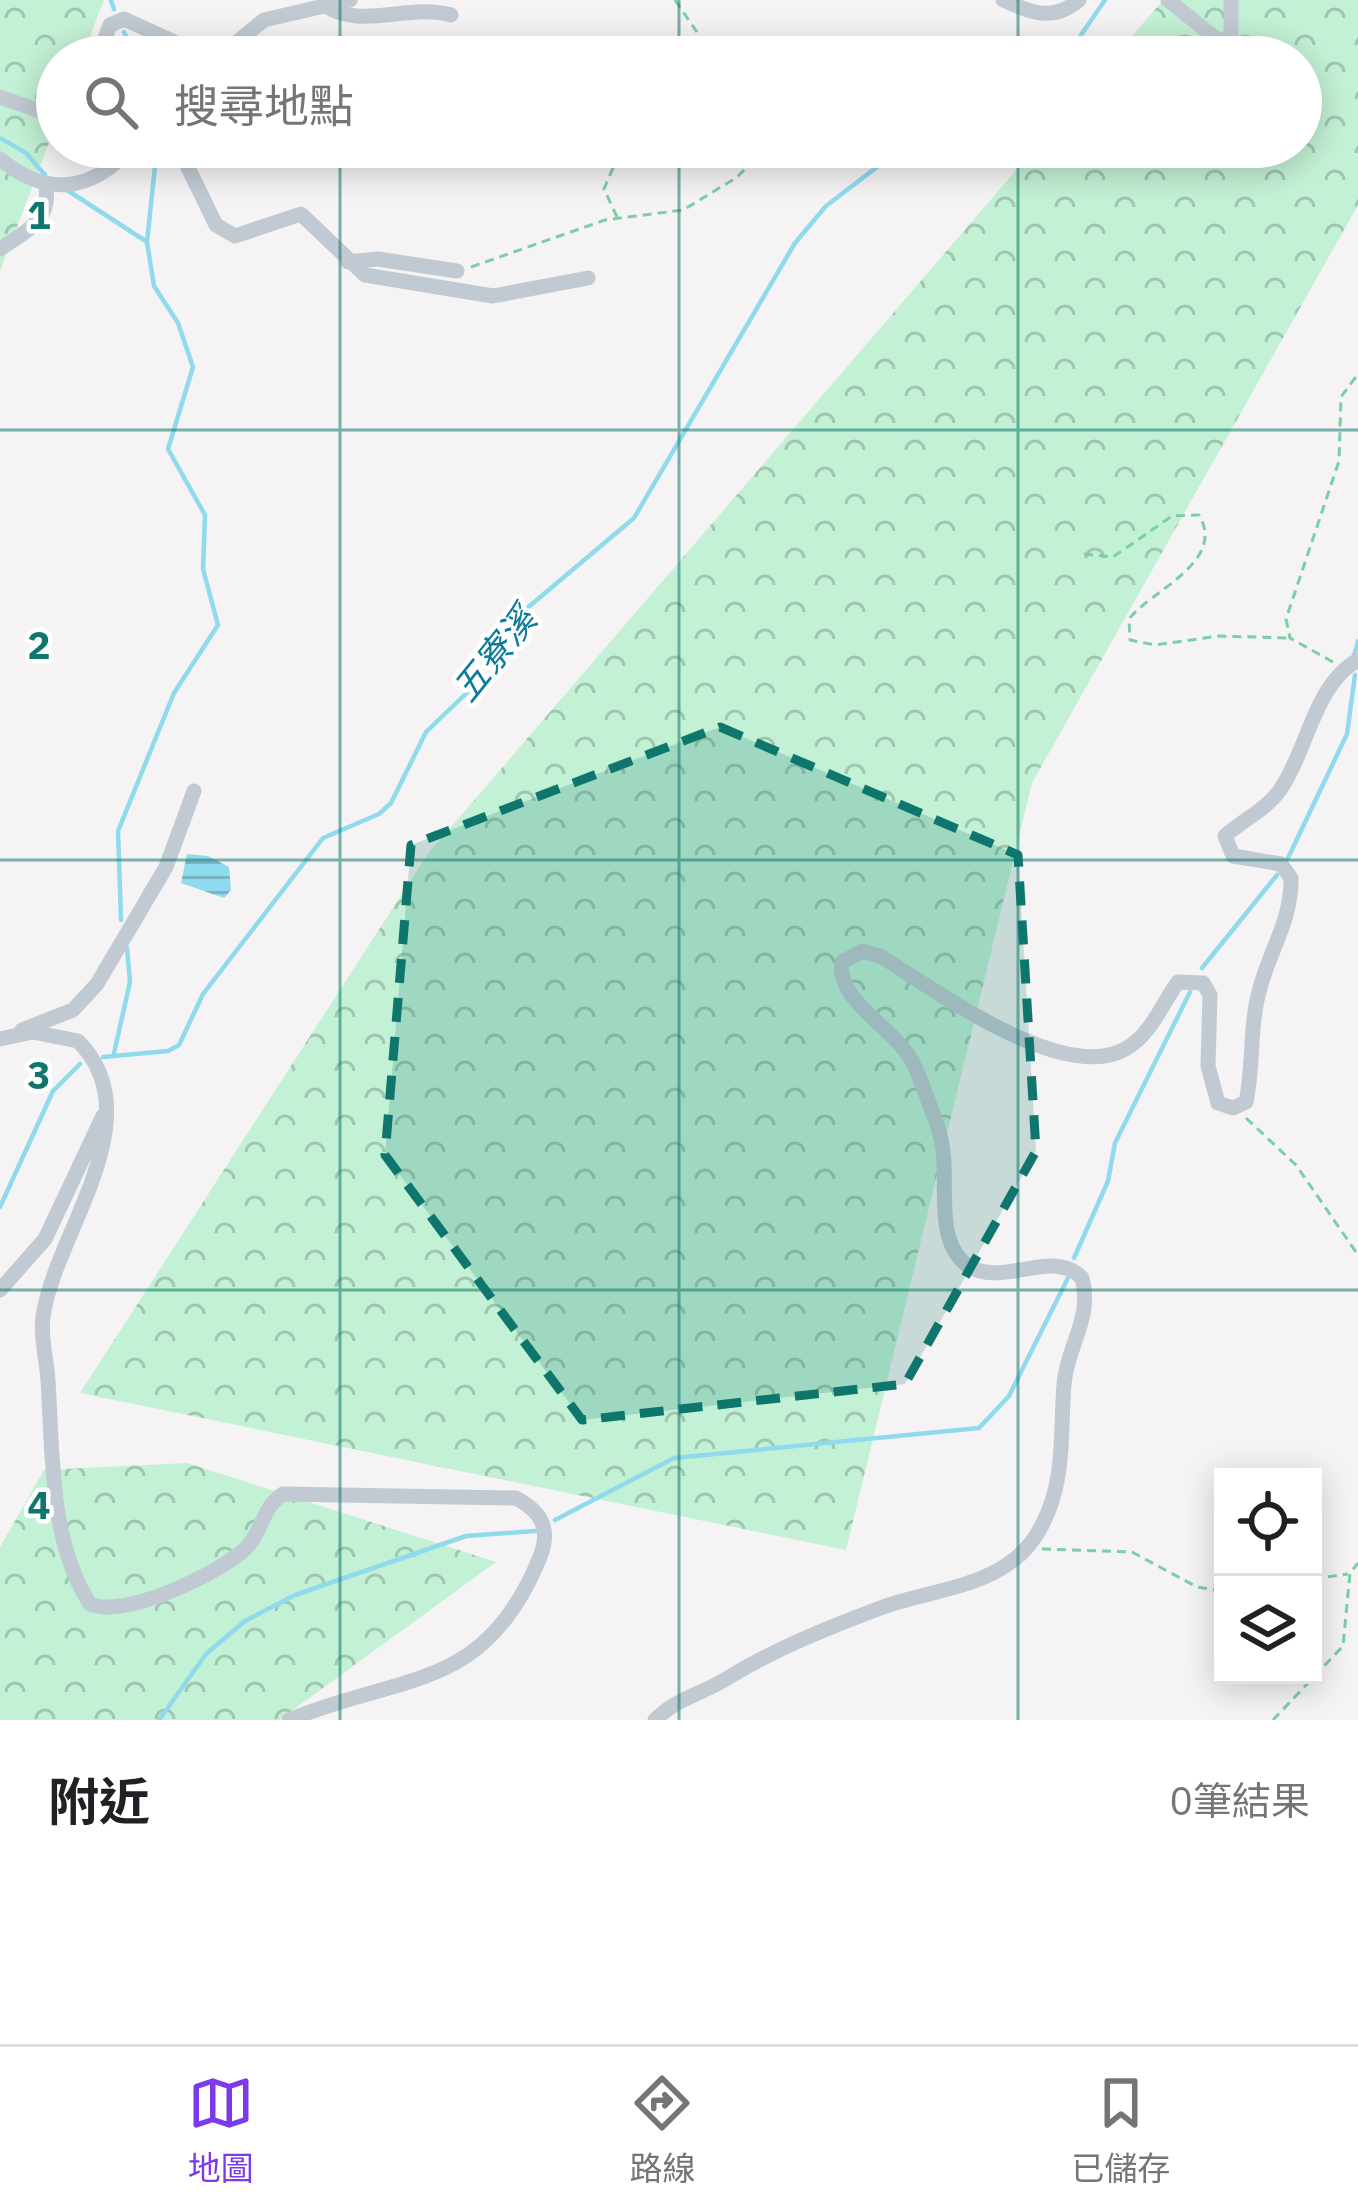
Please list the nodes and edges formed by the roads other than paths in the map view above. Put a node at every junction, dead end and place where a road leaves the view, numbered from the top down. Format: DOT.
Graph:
graph roads {
  1 [pos="350,0"];
  2 [pos="1003,0"];
  3 [pos="1079,0"];
  4 [pos="1168,0"];
  5 [pos="1231,0"];
  6 [pos="326,6"];
  7 [pos="451,15"];
  8 [pos="106,36"];
  9 [pos="161,36"];
  10 [pos="245,36"];
  11 [pos="1210,36"];
  12 [pos="1229,36"];
  13 [pos="0,97"];
  14 [pos="36,110"];
  15 [pos="0,159"];
  16 [pos="109,168"];
  17 [pos="189,168"];
  18 [pos="46,188"];
  19 [pos="0,249"];
  20 [pos="348,262"];
  21 [pos="458,271"];
  22 [pos="588,278"];
  23 [pos="1351,664"];
  24 [pos="194,791"];
  25 [pos="7,1037"];
  26 [pos="107,1108"];
  27 [pos="0,1290"];
  28 [pos="290,1720"];
  29 [pos="656,1720"];
  1 -- 6 [label="lane"];
  2 -- 3 [label="lane"];
  4 -- 11 [label="lane"];
  5 -- 12 [label="lane"];
  6 -- 7 [label="lane"];
  6 -- 10 [label="lane"];
  8 -- 9 [label="lane"];
  13 -- 14 [label="lane"];
  15 -- 18 [label="lane"];
  16 -- 18 [label="lane"];
  17 -- 20 [label="lane"];
  18 -- 19 [label="lane"];
  20 -- 21 [label="lane"];
  20 -- 22 [label="lane"];
  23 -- 29 [label="lane"];
  24 -- 25 [label="lane"];
  25 -- 26 [label="lane"];
  26 -- 27 [label="lane"];
  26 -- 28 [label="lane"];
}
